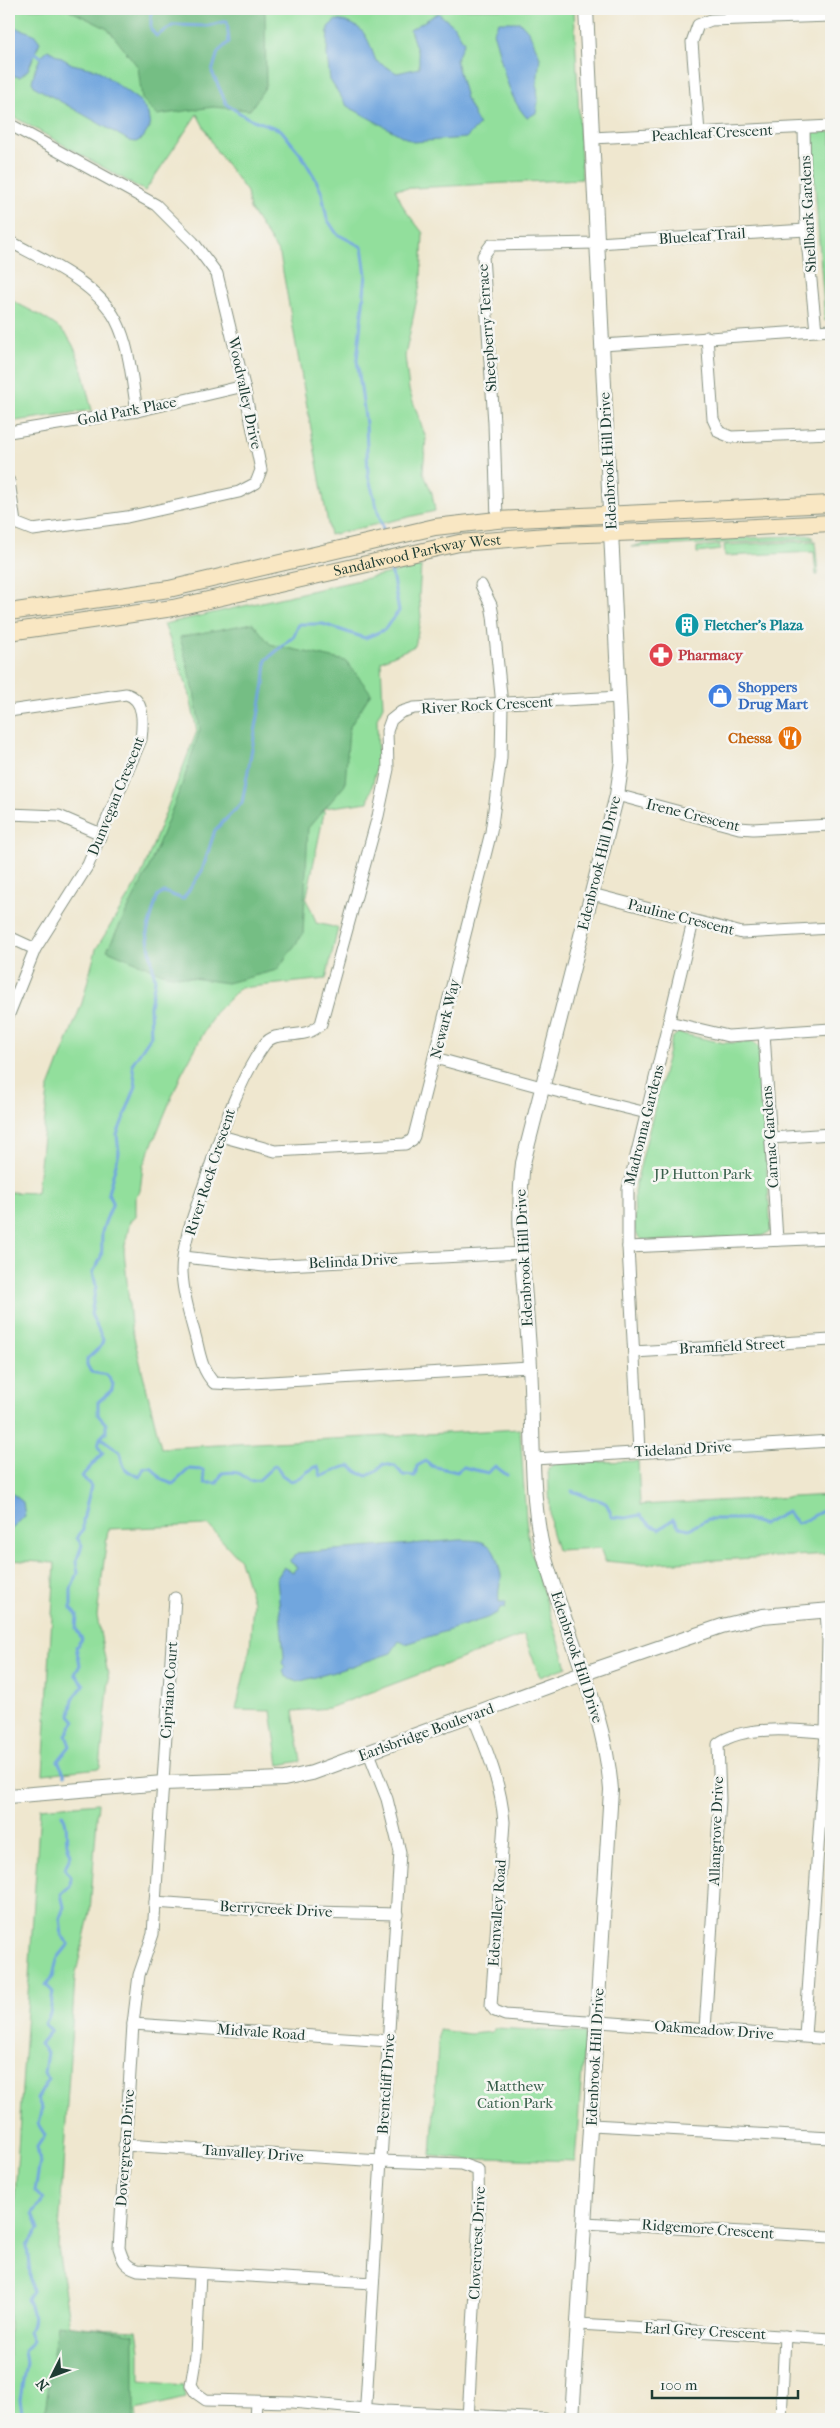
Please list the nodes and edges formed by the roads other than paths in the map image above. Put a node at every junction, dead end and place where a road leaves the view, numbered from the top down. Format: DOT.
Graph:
graph roads {
  1 [pos="586,9"];
  2 [pos="831,16"];
  3 [pos="9,124"];
  4 [pos="831,126"];
  5 [pos="804,128"];
  6 [pos="699,133"];
  7 [pos="592,138"];
  8 [pos="806,230"];
  9 [pos="9,241"];
  10 [pos="597,243"];
  11 [pos="831,330"];
  12 [pos="816,331"];
  13 [pos="707,337"];
  14 [pos="602,345"];
  15 [pos="244,386"];
  16 [pos="136,411"];
  17 [pos="9,432"];
  18 [pos="831,432"];
  19 [pos="9,481"];
  20 [pos="831,504"];
  21 [pos="611,516"];
  22 [pos="497,520"];
  23 [pos="831,523"];
  24 [pos="612,532"];
  25 [pos="481,585"];
  26 [pos="9,612"];
  27 [pos="9,632"];
  28 [pos="620,697"];
  29 [pos="502,705"];
  30 [pos="9,711"];
  31 [pos="616,795"];
  32 [pos="9,814"];
  33 [pos="831,825"];
  34 [pos="101,834"];
  35 [pos="592,894"];
  36 [pos="693,922"];
  37 [pos="831,928"];
  38 [pos="9,937"];
  39 [pos="35,949"];
  40 [pos="9,1014"];
  41 [pos="670,1022"];
  42 [pos="831,1029"];
  43 [pos="764,1033"];
  44 [pos="436,1058"];
  45 [pos="542,1088"];
  46 [pos="647,1113"];
  47 [pos="831,1134"];
  48 [pos="221,1136"];
  49 [pos="771,1138"];
  50 [pos="831,1238"];
  51 [pos="777,1240"];
  52 [pos="628,1248"];
  53 [pos="523,1253"];
  54 [pos="184,1257"];
  55 [pos="831,1340"];
  56 [pos="634,1352"];
  57 [pos="530,1367"];
  58 [pos="831,1441"];
  59 [pos="639,1451"];
  60 [pos="534,1459"];
  61 [pos="175,1598"];
  62 [pos="828,1610"];
  63 [pos="582,1674"];
  64 [pos="473,1716"];
  65 [pos="828,1732"];
  66 [pos="369,1753"];
  67 [pos="163,1783"];
  68 [pos="9,1796"];
  69 [pos="155,1902"];
  70 [pos="396,1914"];
  71 [pos="597,2021"];
  72 [pos="133,2024"];
  73 [pos="705,2029"];
  74 [pos="805,2036"];
  75 [pos="831,2039"];
  76 [pos="389,2040"];
  77 [pos="592,2125"];
  78 [pos="831,2138"];
  79 [pos="124,2146"];
  80 [pos="381,2161"];
  81 [pos="585,2222"];
  82 [pos="831,2237"];
  83 [pos="200,2274"];
  84 [pos="373,2283"];
  85 [pos="579,2324"];
  86 [pos="786,2336"];
  87 [pos="831,2339"];
  88 [pos="256,2403"];
  89 [pos="366,2413"];
  90 [pos="468,2417"];
  91 [pos="255,2419"];
  92 [pos="545,2419"];
  93 [pos="572,2419"];
  94 [pos="781,2419"];
  1 -- 7 [label="street, Edenbrook Hill Drive"];
  2 -- 6 [label="street"];
  3 -- 15 [label="street, Woodvalley Drive"];
  4 -- 5 [label="street, Peachleaf Crescent"];
  5 -- 6 [label="street, Peachleaf Crescent"];
  5 -- 8 [label="street, Shellbark Gardens"];
  6 -- 7 [label="street, Peachleaf Crescent"];
  7 -- 10 [label="street, Edenbrook Hill Drive"];
  8 -- 10 [label="street, Blueleaf Trail"];
  8 -- 12 [label="street, Shellbark Gardens"];
  9 -- 16 [label="street"];
  10 -- 14 [label="street, Edenbrook Hill Drive"];
  10 -- 22 [label="street, Sheepberry Terrace"];
  11 -- 12 [label="street"];
  12 -- 13 [label="street"];
  13 -- 14 [label="street"];
  13 -- 18 [label="street"];
  14 -- 21 [label="street, Edenbrook Hill Drive"];
  15 -- 16 [label="street, Gold Park Place"];
  15 -- 19 [label="street, Woodvalley Drive"];
  16 -- 17 [label="street, Gold Park Place"];
  20 -- 21 [label="main road, Sandalwood Parkway West"];
  21 -- 22 [label="main road, Sandalwood Parkway West"];
  21 -- 24 [label="street, Edenbrook Hill Drive"];
  22 -- 26 [label="main road, Sandalwood Parkway West"];
  23 -- 24 [label="main road, Sandalwood Parkway West"];
  24 -- 27 [label="main road, Sandalwood Parkway West"];
  24 -- 28 [label="street, Edenbrook Hill Drive"];
  25 -- 29 [label="street, Newark Way"];
  28 -- 29 [label="street, River Rock Crescent"];
  28 -- 31 [label="street, Edenbrook Hill Drive"];
  29 -- 44 [label="street, Newark Way"];
  29 -- 48 [label="street, River Rock Crescent"];
  30 -- 34 [label="street, Dunvegan Crescent"];
  31 -- 33 [label="street, Irene Crescent"];
  31 -- 35 [label="street, Edenbrook Hill Drive"];
  32 -- 34 [label="street"];
  34 -- 39 [label="street, Dunvegan Crescent"];
  35 -- 36 [label="street, Pauline Crescent"];
  35 -- 45 [label="street, Edenbrook Hill Drive"];
  36 -- 37 [label="street, Pauline Crescent"];
  36 -- 41 [label="street, Madronna Gardens"];
  38 -- 39 [label="street"];
  39 -- 40 [label="street, Dunvegan Crescent"];
  41 -- 43 [label="street"];
  41 -- 46 [label="street, Madronna Gardens"];
  42 -- 43 [label="street"];
  43 -- 49 [label="street, Carnac Gardens"];
  44 -- 45 [label="street"];
  44 -- 48 [label="street, Newark Way"];
  45 -- 46 [label="street"];
  45 -- 53 [label="street, Edenbrook Hill Drive"];
  46 -- 52 [label="street, Madronna Gardens"];
  47 -- 49 [label="street"];
  48 -- 54 [label="street, River Rock Crescent"];
  49 -- 51 [label="street, Carnac Gardens"];
  50 -- 51 [label="street"];
  51 -- 52 [label="street"];
  52 -- 56 [label="street, Madronna Gardens"];
  53 -- 54 [label="street, Belinda Drive"];
  53 -- 57 [label="street, Edenbrook Hill Drive"];
  54 -- 57 [label="street, River Rock Crescent"];
  55 -- 56 [label="street, Bramfield Street"];
  56 -- 59 [label="street, Madronna Gardens"];
  57 -- 60 [label="street, Edenbrook Hill Drive"];
  58 -- 59 [label="street, Tideland Drive"];
  59 -- 60 [label="street, Tideland Drive"];
  60 -- 63 [label="street, Edenbrook Hill Drive"];
  61 -- 67 [label="street, Cipriano Court"];
  62 -- 63 [label="street, Earlsbridge Boulevard"];
  62 -- 65 [label="street"];
  63 -- 64 [label="street, Earlsbridge Boulevard"];
  63 -- 71 [label="street, Edenbrook Hill Drive"];
  64 -- 66 [label="street, Earlsbridge Boulevard"];
  64 -- 71 [label="street, Edenvalley Road"];
  65 -- 73 [label="street, Allangrove Drive"];
  65 -- 74 [label="street"];
  66 -- 67 [label="street, Earlsbridge Boulevard"];
  66 -- 70 [label="street, Brentcliff Drive"];
  67 -- 68 [label="street, Earlsbridge Boulevard"];
  67 -- 69 [label="street, Dovergreen Drive"];
  69 -- 70 [label="street, Berrycreek Drive"];
  69 -- 72 [label="street, Dovergreen Drive"];
  70 -- 76 [label="street, Brentcliff Drive"];
  71 -- 73 [label="street, Oakmeadow Drive"];
  71 -- 77 [label="street, Edenbrook Hill Drive"];
  72 -- 76 [label="street, Midvale Road"];
  72 -- 79 [label="street, Dovergreen Drive"];
  73 -- 74 [label="street, Oakmeadow Drive"];
  74 -- 75 [label="street, Oakmeadow Drive"];
  76 -- 80 [label="street, Brentcliff Drive"];
  77 -- 78 [label="street"];
  77 -- 81 [label="street, Edenbrook Hill Drive"];
  79 -- 80 [label="street, Tanvalley Drive"];
  79 -- 83 [label="street, Dovergreen Drive"];
  80 -- 84 [label="street, Brentcliff Drive"];
  80 -- 90 [label="street, Clovercrest Drive"];
  81 -- 82 [label="street, Ridgemore Crescent"];
  81 -- 85 [label="street, Edenbrook Hill Drive"];
  83 -- 84 [label="street, Dovergreen Drive"];
  83 -- 88 [label="street"];
  84 -- 89 [label="street, Brentcliff Drive"];
  85 -- 86 [label="street, Earl Grey Crescent"];
  85 -- 93 [label="street, Edenbrook Hill Drive"];
  86 -- 87 [label="street, Earl Grey Crescent"];
  86 -- 94 [label="street"];
  88 -- 89 [label="street"];
  88 -- 91 [label="street"];
  89 -- 90 [label="street"];
  90 -- 92 [label="street"];
}
